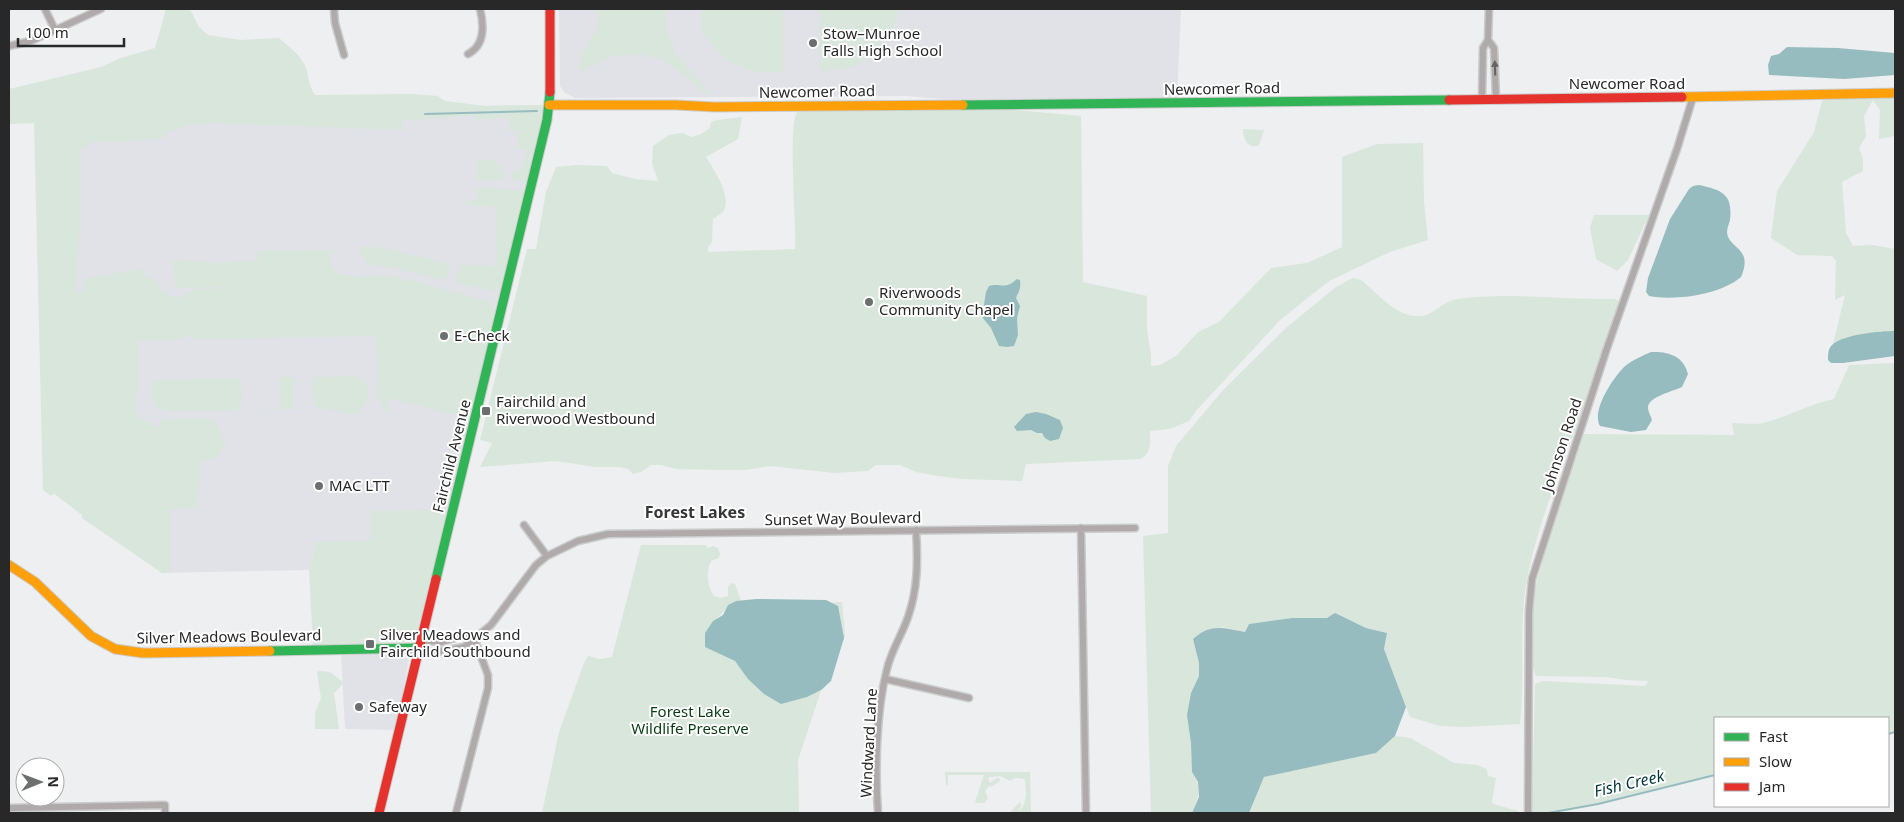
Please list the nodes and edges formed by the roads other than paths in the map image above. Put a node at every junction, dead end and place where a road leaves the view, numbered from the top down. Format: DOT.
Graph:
graph roads {
  1 [pos="45,9"];
  2 [pos="101,9"];
  3 [pos="334,9"];
  4 [pos="480,9"];
  5 [pos="550,9"];
  6 [pos="1489,9"];
  7 [pos="55,30"];
  8 [pos="1488,40"];
  9 [pos="9,46"];
  10 [pos="468,54"];
  11 [pos="344,55"];
  12 [pos="1895,93"];
  13 [pos="1693,97"];
  14 [pos="1482,98"];
  15 [pos="1496,98"];
  16 [pos="549,104"];
  17 [pos="524,525"];
  18 [pos="1081,528"];
  19 [pos="1135,528"];
  20 [pos="916,530"];
  21 [pos="547,556"];
  22 [pos="9,566"];
  23 [pos="474,638"];
  24 [pos="420,648"];
  25 [pos="885,679"];
  26 [pos="969,698"];
  27 [pos="9,808"];
  28 [pos="165,813"];
  29 [pos="379,813"];
  30 [pos="456,813"];
  31 [pos="878,813"];
  32 [pos="1086,813"];
  33 [pos="1528,813"];
  1 -- 7 [label="street"];
  2 -- 7 [label="street"];
  3 -- 11 [label="street"];
  4 -- 10 [label="street"];
  5 -- 16 [label="street, Fairchild Avenue"];
  6 -- 8 [label="street"];
  7 -- 9 [label="street"];
  8 -- 14 [label="street"];
  15 -- 8 [label="street, one-way"];
  12 -- 13 [label="street, Newcomer Road"];
  13 -- 15 [label="street, Newcomer Road"];
  13 -- 33 [label="street, Johnson Road"];
  14 -- 15 [label="street, Newcomer Road"];
  14 -- 16 [label="street, Newcomer Road"];
  16 -- 24 [label="street, Fairchild Avenue"];
  17 -- 21 [label="street"];
  18 -- 19 [label="street, Sunset Way Boulevard"];
  18 -- 20 [label="street, Sunset Way Boulevard"];
  18 -- 32 [label="street"];
  20 -- 21 [label="street, Sunset Way Boulevard"];
  20 -- 25 [label="street, Windward Lane"];
  21 -- 23 [label="street, Sunset Way Boulevard"];
  22 -- 24 [label="street, Silver Meadows Boulevard"];
  23 -- 24 [label="street"];
  23 -- 24 [label="street, Sunset Way Boulevard"];
  23 -- 30 [label="street"];
  24 -- 29 [label="street, Fairchild Avenue"];
  25 -- 26 [label="street"];
  25 -- 31 [label="street, Windward Lane"];
  27 -- 28 [label="street"];
}
